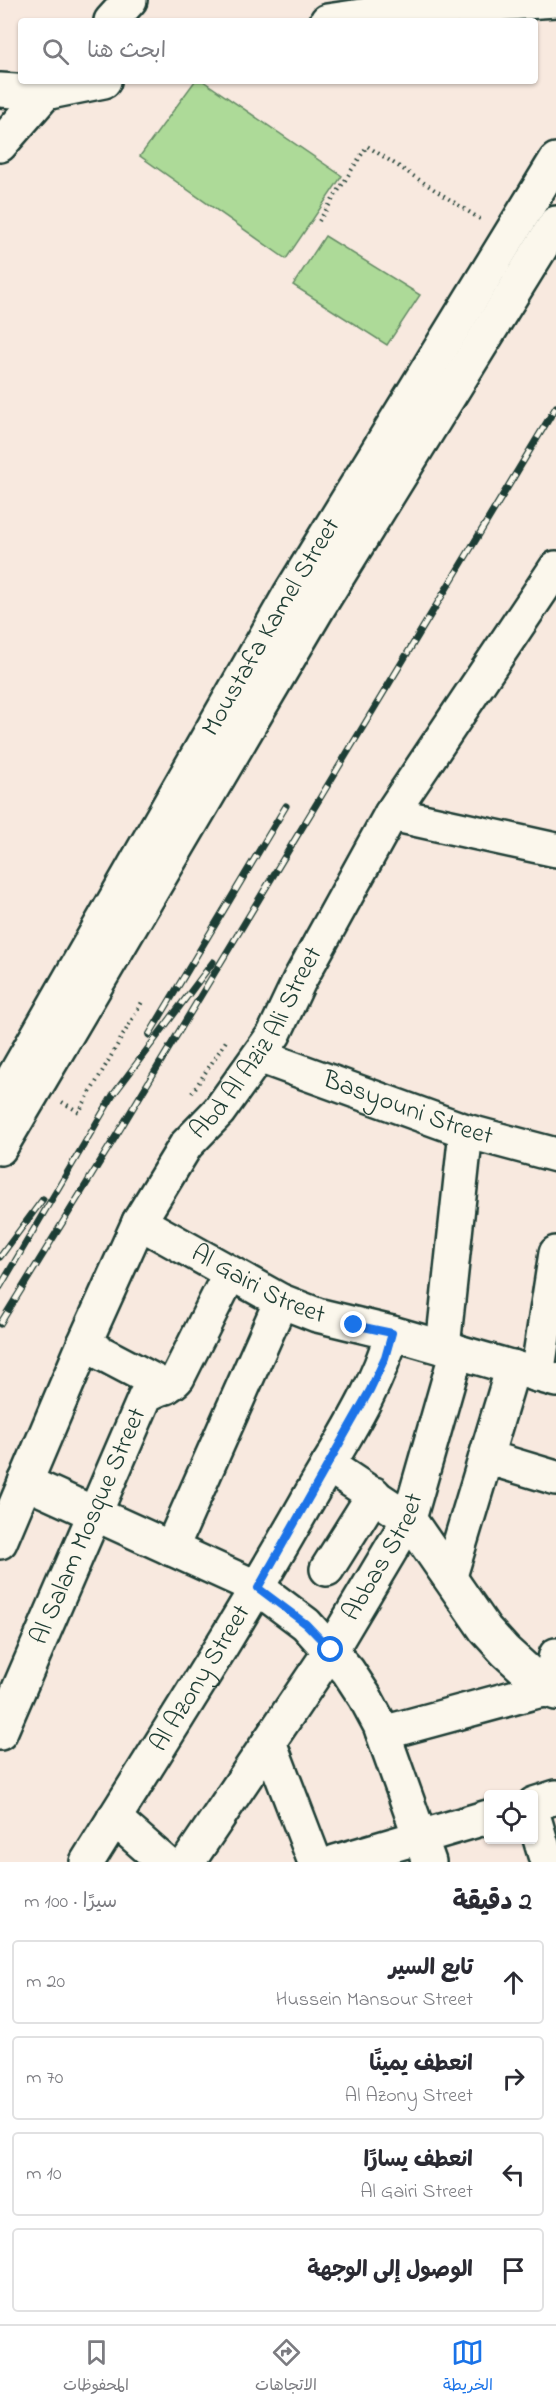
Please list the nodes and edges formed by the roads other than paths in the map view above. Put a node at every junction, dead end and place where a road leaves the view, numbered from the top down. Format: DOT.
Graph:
graph roads {
  1 [pos="130,0"];
  2 [pos="556,0"];
  3 [pos="114,18"];
  4 [pos="347,18"];
  5 [pos="78,84"];
  6 [pos="51,87"];
  7 [pos="0,90"];
  8 [pos="0,145"];
  9 [pos="556,160"];
  10 [pos="556,223"];
  11 [pos="556,568"];
  12 [pos="304,601"];
  13 [pos="391,814"];
  14 [pos="556,850"];
  15 [pos="259,1056"];
  16 [pos="10,1100"];
  17 [pos="466,1131"];
  18 [pos="0,1148"];
  19 [pos="556,1155"];
  20 [pos="139,1222"];
  21 [pos="556,1253"];
  22 [pos="230,1273"];
  23 [pos="281,1301"];
  24 [pos="392,1333"];
  25 [pos="84,1344"];
  26 [pos="450,1349"];
  27 [pos="536,1374"];
  28 [pos="166,1387"];
  29 [pos="486,1457"];
  30 [pos="328,1465"];
  31 [pos="556,1478"];
  32 [pos="25,1482"];
  33 [pos="374,1494"];
  34 [pos="95,1514"];
  35 [pos="409,1519"];
  36 [pos="0,1542"];
  37 [pos="171,1548"];
  38 [pos="327,1569"];
  39 [pos="450,1576"];
  40 [pos="258,1588"];
  41 [pos="331,1650"];
  42 [pos="556,1656"];
  43 [pos="552,1692"];
  44 [pos="0,1732"];
  45 [pos="383,1733"];
  46 [pos="269,1742"];
  47 [pos="556,1797"];
  48 [pos="538,1803"];
  49 [pos="114,1818"];
  50 [pos="484,1820"];
  51 [pos="538,1832"];
  52 [pos="425,1850"];
  53 [pos="87,1862"];
  54 [pos="164,1862"];
  55 [pos="188,1862"];
  56 [pos="315,1862"];
  57 [pos="334,1862"];
  58 [pos="547,1862"];
  1 -- 3 [label="street"];
  2 -- 4 [label="street"];
  5 -- 6 [label="street"];
  6 -- 7 [label="street"];
  6 -- 8 [label="street"];
  9 -- 12 [label="street, Moustafa Kamel Street"];
  10 -- 12 [label="street, Moustafa Kamel Street"];
  11 -- 13 [label="street, Abd Al Aziz Ali Street"];
  12 -- 16 [label="street, Moustafa Kamel Street"];
  13 -- 14 [label="street"];
  13 -- 15 [label="street, Abd Al Aziz Ali Street"];
  15 -- 17 [label="street, Basyouni Street"];
  15 -- 20 [label="street, Abd Al Aziz Ali Street"];
  16 -- 18 [label="street, Moustafa Kamel Street"];
  17 -- 19 [label="street, Basyouni Street"];
  17 -- 26 [label="street, Abbas Street"];
  20 -- 22 [label="street, Al Gairi Street"];
  20 -- 25 [label="street, Abd Al Aziz Ali Street"];
  21 -- 27 [label="street"];
  22 -- 23 [label="street, Al Gairi Street"];
  22 -- 28 [label="street, Al Salam Mosque Street"];
  23 -- 24 [label="street, Al Gairi Street"];
  23 -- 37 [label="street"];
  24 -- 26 [label="street, Al Gairi Street"];
  24 -- 30 [label="street, Al Azony Street"];
  25 -- 28 [label="street"];
  25 -- 32 [label="street, Abd Al Aziz Ali Street"];
  26 -- 27 [label="street, Al Gairi Street"];
  26 -- 35 [label="street, Abbas Street"];
  27 -- 29 [label="street"];
  28 -- 34 [label="street, Al Salam Mosque Street"];
  29 -- 31 [label="street"];
  29 -- 39 [label="street"];
  30 -- 33 [label="street"];
  30 -- 40 [label="street, Al Azony Street"];
  32 -- 34 [label="street"];
  32 -- 36 [label="street, Abd Al Aziz Ali Street"];
  33 -- 35 [label="street"];
  33 -- 38 [label="street"];
  34 -- 37 [label="street"];
  34 -- 44 [label="street, Al Salam Mosque Street"];
  35 -- 39 [label="street"];
  35 -- 41 [label="street, Abbas Street"];
  37 -- 40 [label="street"];
  39 -- 43 [label="street"];
  40 -- 41 [label="street"];
  40 -- 49 [label="street, Al Azony Street"];
  41 -- 45 [label="street"];
  41 -- 46 [label="street, Abbas Street"];
  42 -- 43 [label="street"];
  43 -- 45 [label="street"];
  45 -- 52 [label="street"];
  46 -- 55 [label="street, Abbas Street"];
  46 -- 56 [label="street"];
  47 -- 48 [label="street"];
  49 -- 53 [label="street, Al Azony Street"];
  49 -- 54 [label="street"];
  50 -- 52 [label="street"];
  51 -- 58 [label="street"];
  52 -- 57 [label="street"];
}
